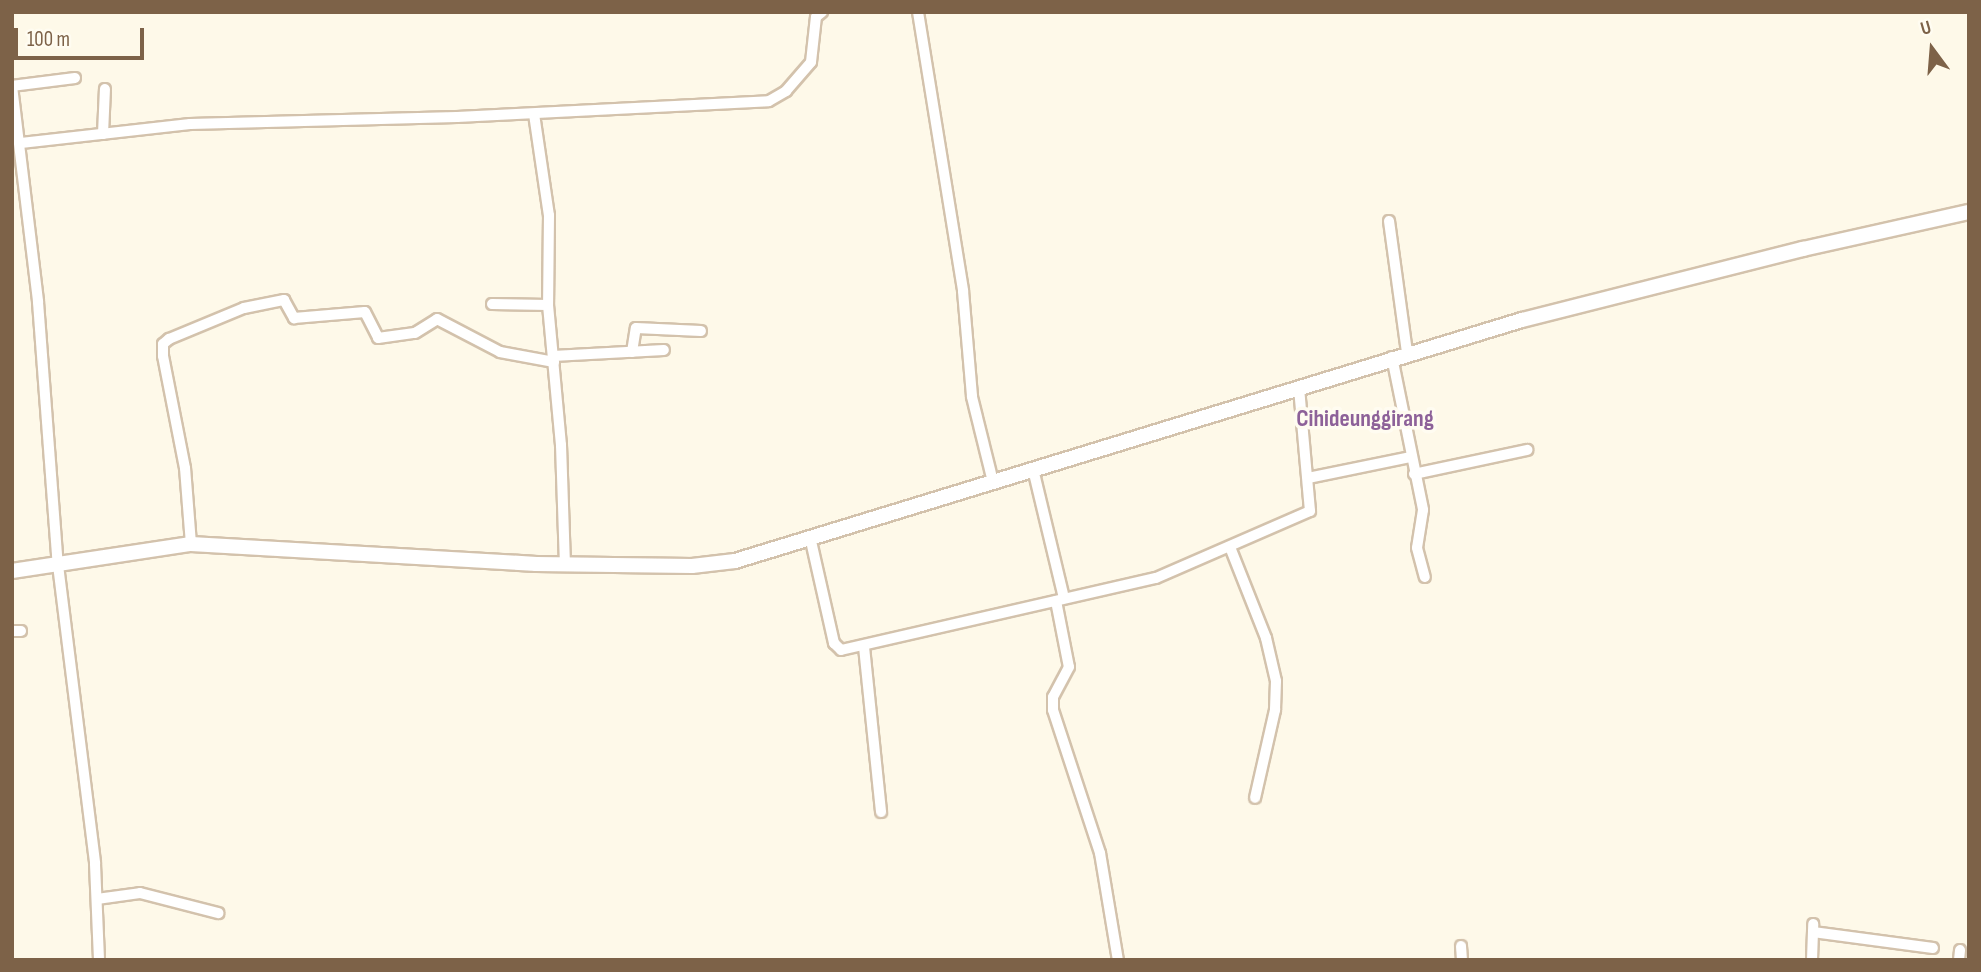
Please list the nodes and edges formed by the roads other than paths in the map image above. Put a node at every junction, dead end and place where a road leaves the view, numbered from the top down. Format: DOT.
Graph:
graph roads {
  1 [pos="822,12"];
  2 [pos="918,12"];
  3 [pos="75,78"];
  4 [pos="105,89"];
  5 [pos="534,114"];
  6 [pos="103,134"];
  7 [pos="21,143"];
  8 [pos="1969,212"];
  9 [pos="1389,221"];
  10 [pos="492,304"];
  11 [pos="548,305"];
  12 [pos="701,331"];
  13 [pos="664,350"];
  14 [pos="632,352"];
  15 [pos="1400,355"];
  16 [pos="554,359"];
  17 [pos="1299,387"];
  18 [pos="1527,450"];
  19 [pos="1410,457"];
  20 [pos="1033,469"];
  21 [pos="1414,474"];
  22 [pos="1308,478"];
  23 [pos="993,482"];
  24 [pos="811,541"];
  25 [pos="191,544"];
  26 [pos="1230,547"];
  27 [pos="565,564"];
  28 [pos="58,565"];
  29 [pos="12,571"];
  30 [pos="1425,577"];
  31 [pos="1060,599"];
  32 [pos="864,647"];
  33 [pos="1255,798"];
  34 [pos="881,812"];
  35 [pos="97,899"];
  36 [pos="218,913"];
  37 [pos="1461,946"];
  38 [pos="1933,948"];
  39 [pos="99,960"];
  40 [pos="1118,960"];
  41 [pos="1462,960"];
  42 [pos="1812,960"];
  1 -- 5 [label="street"];
  2 -- 23 [label="street"];
  3 -- 7 [label="street"];
  4 -- 6 [label="street"];
  5 -- 6 [label="street"];
  5 -- 11 [label="street"];
  6 -- 7 [label="street"];
  7 -- 28 [label="street"];
  8 -- 15 [label="main road"];
  9 -- 15 [label="street"];
  10 -- 11 [label="street"];
  11 -- 16 [label="street"];
  12 -- 14 [label="street"];
  13 -- 14 [label="street"];
  14 -- 16 [label="street"];
  15 -- 17 [label="main road"];
  15 -- 19 [label="street"];
  16 -- 25 [label="street"];
  16 -- 27 [label="street"];
  17 -- 20 [label="main road"];
  17 -- 22 [label="street"];
  18 -- 21 [label="street"];
  19 -- 21 [label="street"];
  19 -- 22 [label="street"];
  20 -- 23 [label="main road"];
  20 -- 31 [label="street"];
  21 -- 30 [label="street"];
  22 -- 26 [label="street"];
  23 -- 24 [label="main road"];
  24 -- 27 [label="main road"];
  24 -- 32 [label="street"];
  25 -- 27 [label="main road"];
  25 -- 28 [label="main road"];
  26 -- 31 [label="street"];
  26 -- 33 [label="street"];
  28 -- 29 [label="main road"];
  28 -- 35 [label="street"];
  31 -- 32 [label="street"];
  31 -- 40 [label="street"];
  32 -- 34 [label="street"];
  35 -- 36 [label="street"];
  35 -- 39 [label="street"];
  37 -- 41 [label="street"];
  38 -- 42 [label="street"];
}
